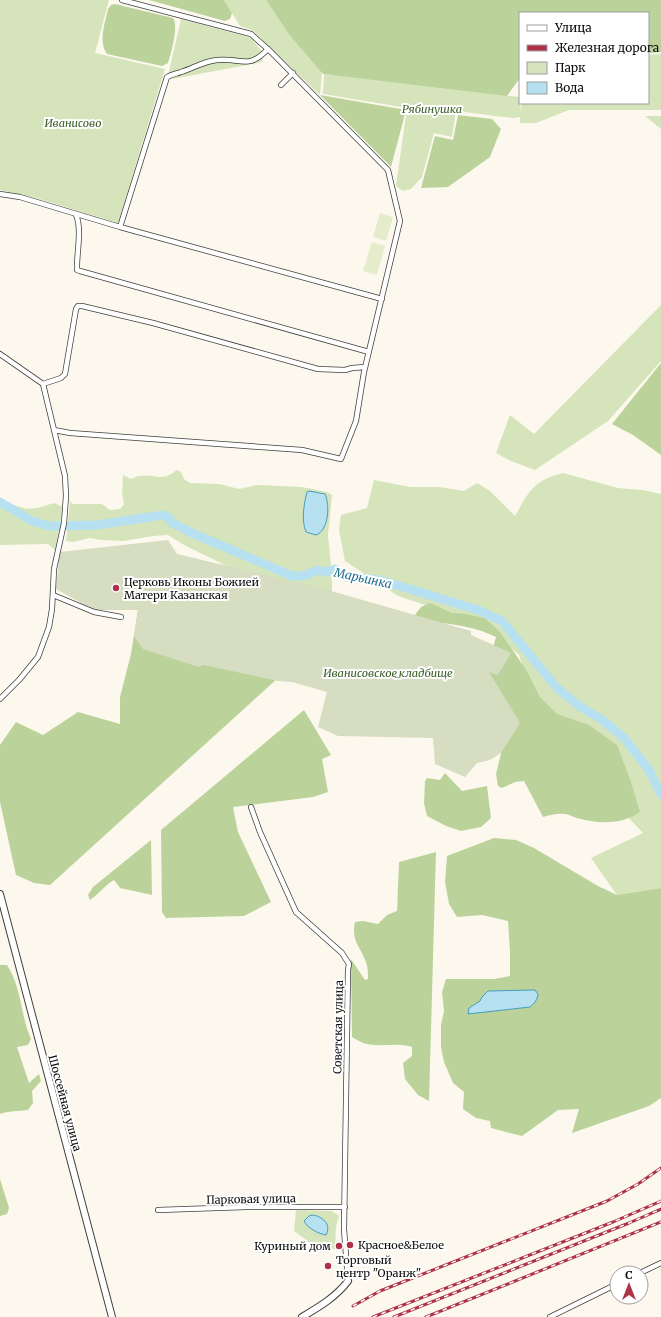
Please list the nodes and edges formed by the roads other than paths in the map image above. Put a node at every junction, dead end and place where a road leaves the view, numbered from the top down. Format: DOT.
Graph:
graph roads {
  1 [pos="122,0"];
  2 [pos="268,49"];
  3 [pos="293,73"];
  4 [pos="282,86"];
  5 [pos="0,194"];
  6 [pos="76,215"];
  7 [pos="120,227"];
  8 [pos="382,299"];
  9 [pos="369,352"];
  10 [pos="0,354"];
  11 [pos="365,367"];
  12 [pos="43,384"];
  13 [pos="54,430"];
  14 [pos="53,595"];
  15 [pos="121,617"];
  16 [pos="0,699"];
  17 [pos="251,807"];
  18 [pos="0,894"];
  19 [pos="345,1207"];
  20 [pos="158,1210"];
  21 [pos="661,1263"];
  22 [pos="649,1269"];
  23 [pos="348,1281"];
  24 [pos="609,1288"];
  25 [pos="112,1317"];
  26 [pos="302,1317"];
  27 [pos="550,1317"];
  1 -- 2 [label="street"];
  2 -- 3 [label="street"];
  2 -- 7 [label="street"];
  3 -- 4 [label="street"];
  3 -- 8 [label="street"];
  5 -- 6 [label="street"];
  6 -- 7 [label="street"];
  6 -- 9 [label="street"];
  7 -- 8 [label="street"];
  8 -- 9 [label="street"];
  9 -- 11 [label="street"];
  10 -- 12 [label="street"];
  11 -- 12 [label="street"];
  11 -- 13 [label="street"];
  12 -- 13 [label="street"];
  13 -- 14 [label="street"];
  14 -- 15 [label="street"];
  14 -- 16 [label="street"];
  17 -- 19 [label="street, Советская улица"];
  18 -- 25 [label="street, Шоссейная улица"];
  19 -- 20 [label="street, Парковая улица"];
  19 -- 23 [label="street, Советская улица"];
  21 -- 22 [label="street"];
  23 -- 26 [label="street"];
  24 -- 27 [label="street"];
}
